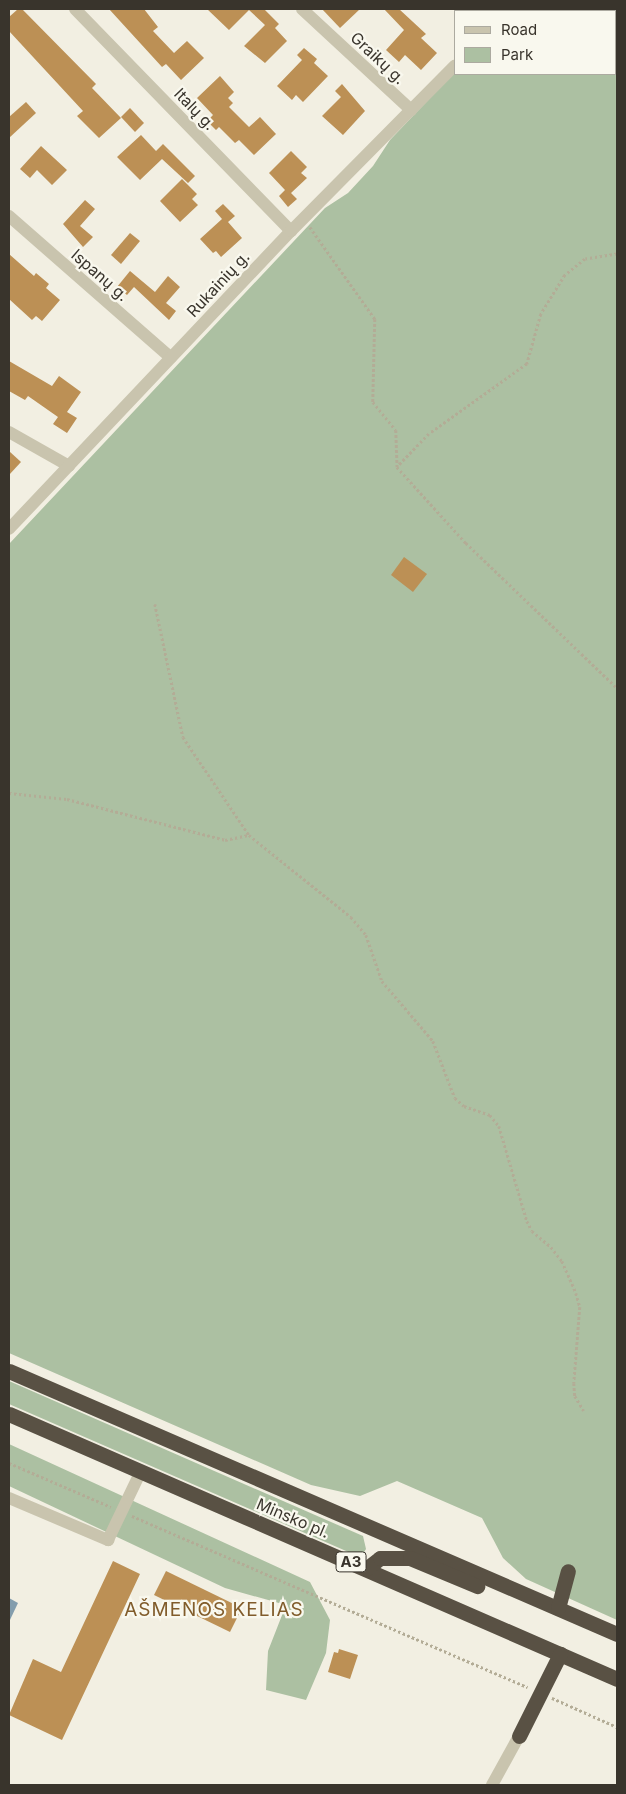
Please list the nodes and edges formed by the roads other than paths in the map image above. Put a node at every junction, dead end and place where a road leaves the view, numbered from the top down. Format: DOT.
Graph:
graph roads {
  1 [pos="75,9"];
  2 [pos="302,9"];
  3 [pos="454,66"];
  4 [pos="411,110"];
  5 [pos="9,216"];
  6 [pos="291,231"];
  7 [pos="171,358"];
  8 [pos="9,432"];
  9 [pos="68,466"];
  10 [pos="9,529"];
  11 [pos="9,1371"];
  12 [pos="9,1414"];
  13 [pos="141,1471"];
  14 [pos="9,1498"];
  15 [pos="366,1569"];
  16 [pos="568,1571"];
  17 [pos="522,1594"];
  18 [pos="558,1608"];
  19 [pos="617,1634"];
  20 [pos="560,1654"];
  21 [pos="617,1678"];
  22 [pos="519,1736"];
  23 [pos="492,1785"];
  1 -- 6 [label="street, Italų g."];
  2 -- 4 [label="street, Graikų g."];
  3 -- 4 [label="street, Rukainių g."];
  4 -- 6 [label="street, Rukainių g."];
  5 -- 7 [label="street, Ispanų g."];
  6 -- 7 [label="street, Rukainių g."];
  7 -- 9 [label="street, Rukainių g."];
  8 -- 9 [label="street"];
  9 -- 10 [label="street, Rukainių g."];
  11 -- 17 [label="highway, Minsko pl. / A3"];
  12 -- 13 [label="highway, Minsko pl. / A3"];
  13 -- 14 [label="street"];
  13 -- 15 [label="highway, Minsko pl. / A3"];
  15 -- 17 [label="highway"];
  15 -- 20 [label="highway, Minsko pl. / A3"];
  16 -- 18 [label="highway"];
  17 -- 18 [label="highway, Minsko pl. / A3"];
  18 -- 19 [label="highway, Minsko pl. / A3"];
  20 -- 21 [label="highway, Minsko pl. / A3"];
  20 -- 22 [label="highway"];
  22 -- 23 [label="street"];
}
